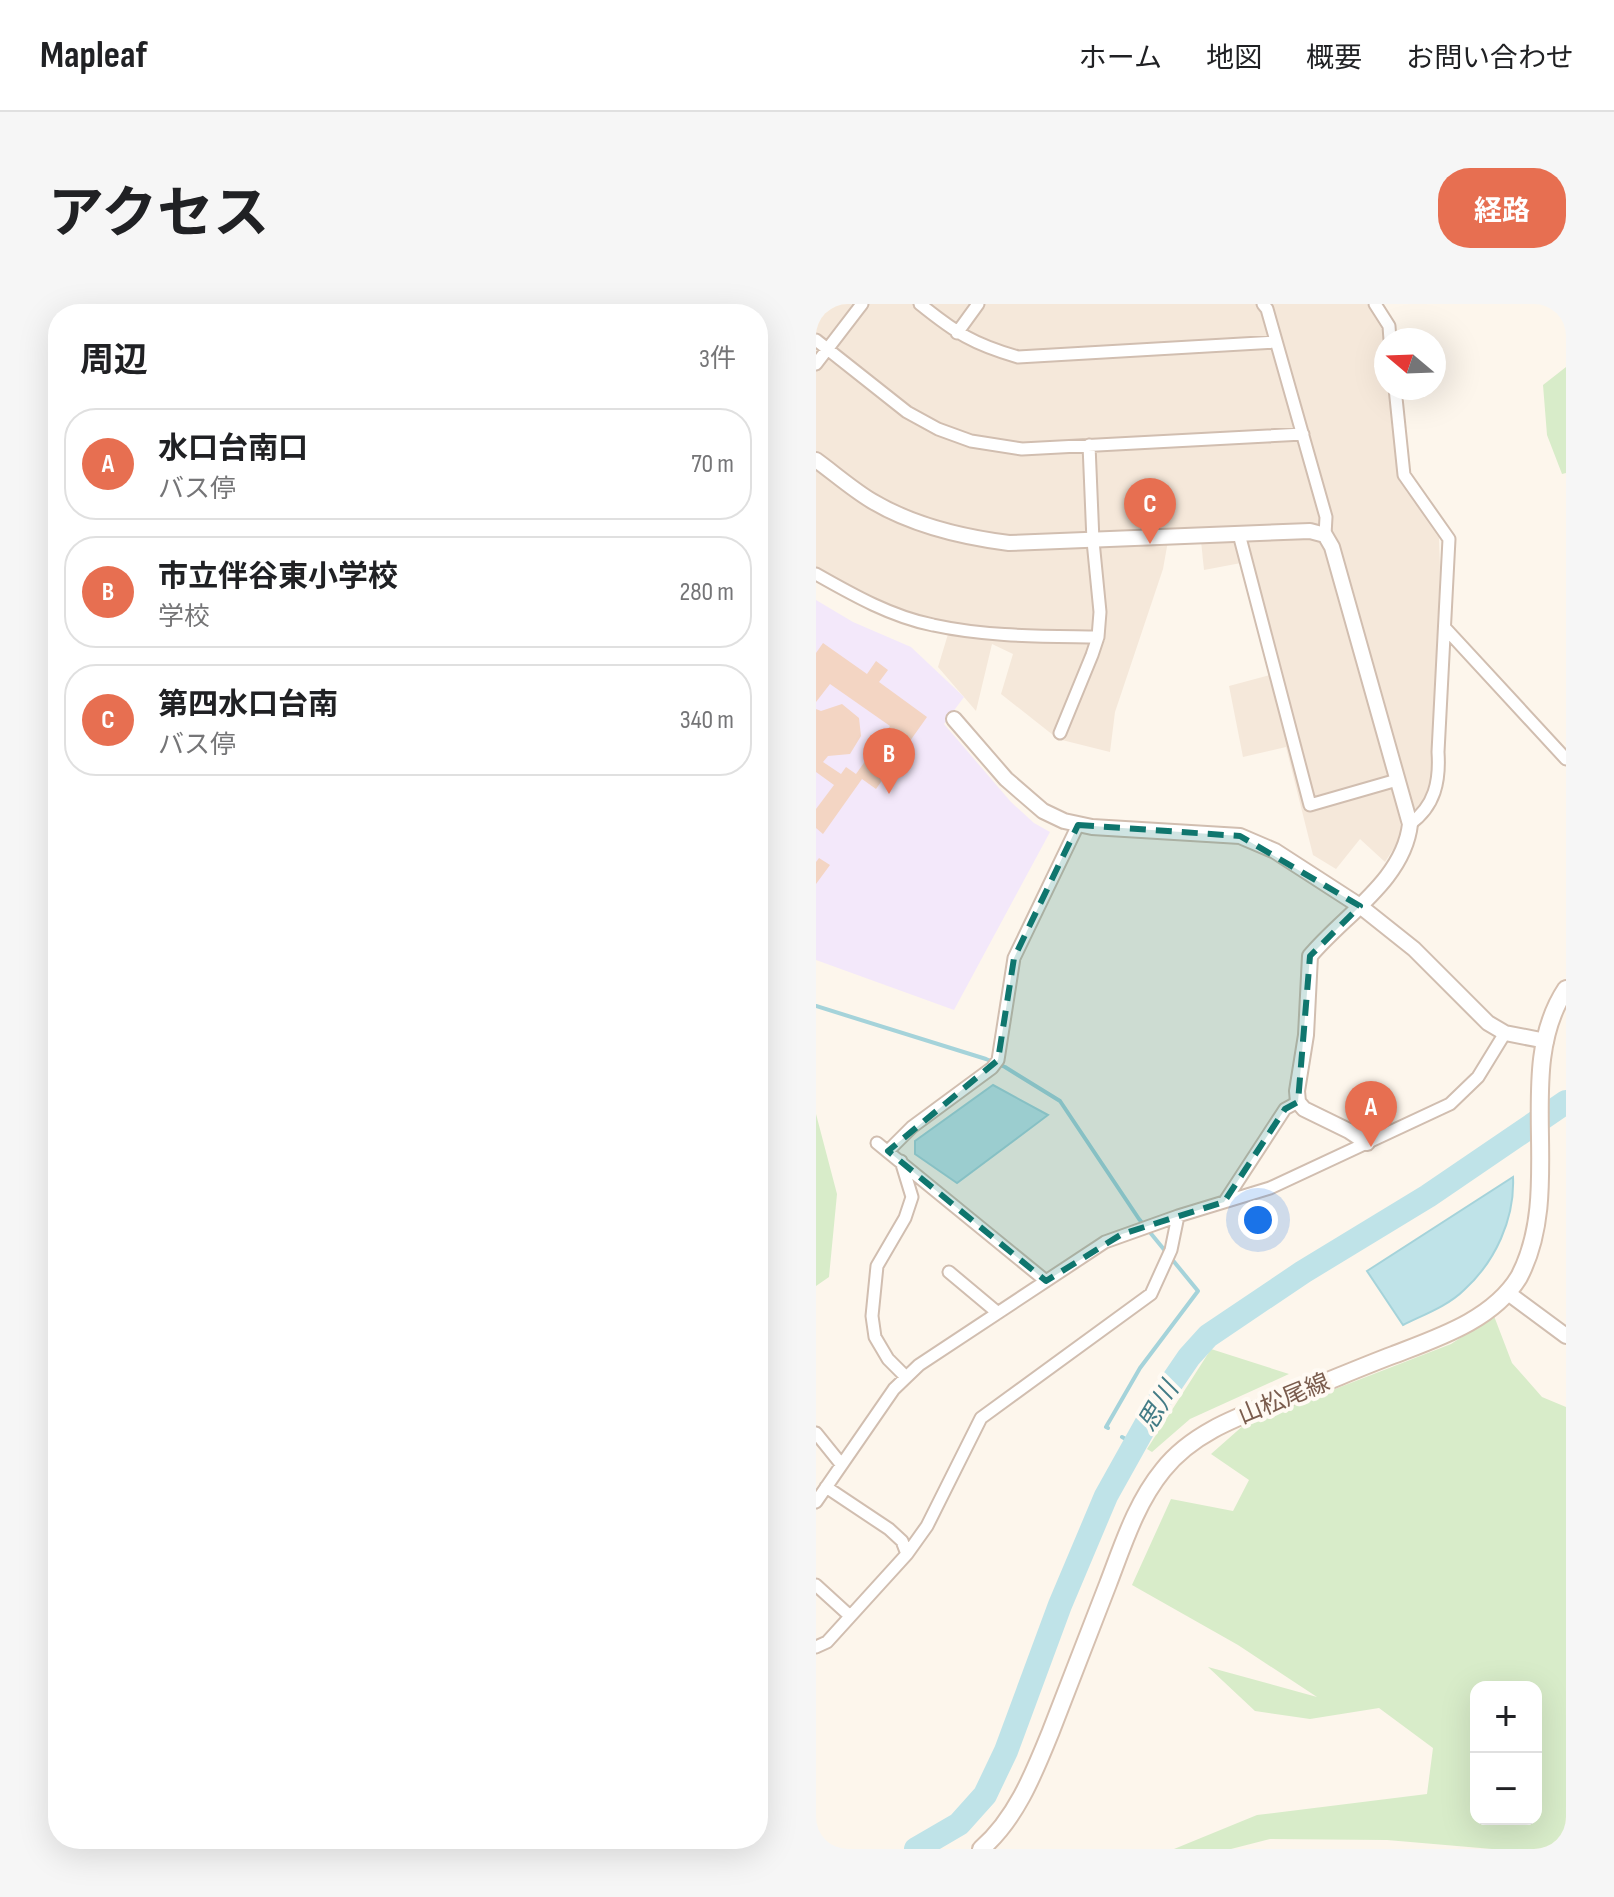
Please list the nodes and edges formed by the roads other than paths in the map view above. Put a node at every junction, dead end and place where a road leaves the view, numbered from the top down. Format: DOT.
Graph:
graph roads {
  1 [pos="862,304"];
  2 [pos="920,304"];
  3 [pos="978,304"];
  4 [pos="1263,304"];
  5 [pos="1375,304"];
  6 [pos="1389,328"];
  7 [pos="957,333"];
  8 [pos="816,340"];
  9 [pos="1276,342"];
  10 [pos="828,348"];
  11 [pos="816,364"];
  12 [pos="1396,400"];
  13 [pos="1303,434"];
  14 [pos="1089,445"];
  15 [pos="816,460"];
  16 [pos="1239,534"];
  17 [pos="1325,535"];
  18 [pos="1093,541"];
  19 [pos="816,574"];
  20 [pos="1446,629"];
  21 [pos="1098,637"];
  22 [pos="954,719"];
  23 [pos="1060,733"];
  24 [pos="1566,759"];
  25 [pos="1397,780"];
  26 [pos="1410,824"];
  27 [pos="1078,825"];
  28 [pos="1360,906"];
  29 [pos="1566,989"];
  30 [pos="1505,1033"];
  31 [pos="1546,1041"];
  32 [pos="1298,1102"];
  33 [pos="877,1143"];
  34 [pos="1367,1143"];
  35 [pos="888,1151"];
  36 [pos="901,1161"];
  37 [pos="1224,1202"];
  38 [pos="1178,1216"];
  39 [pos="949,1272"];
  40 [pos="1046,1281"];
  41 [pos="1508,1293"];
  42 [pos="998,1313"];
  43 [pos="1566,1336"];
  44 [pos="906,1377"];
  45 [pos="816,1433"];
  46 [pos="841,1464"];
  47 [pos="826,1487"];
  48 [pos="816,1502"];
  49 [pos="907,1554"];
  50 [pos="816,1585"];
  51 [pos="850,1616"];
  52 [pos="816,1647"];
  53 [pos="981,1849"];
  1 -- 10 [label="street"];
  2 -- 7 [label="street"];
  3 -- 7 [label="street"];
  4 -- 9 [label="street"];
  5 -- 6 [label="street"];
  7 -- 9 [label="street"];
  8 -- 10 [label="street"];
  9 -- 13 [label="street"];
  10 -- 11 [label="street"];
  10 -- 14 [label="street"];
  12 -- 20 [label="street"];
  13 -- 14 [label="street"];
  13 -- 17 [label="street"];
  14 -- 18 [label="street"];
  15 -- 18 [label="street"];
  16 -- 17 [label="street"];
  16 -- 18 [label="street"];
  16 -- 25 [label="street"];
  17 -- 25 [label="street"];
  18 -- 21 [label="street"];
  19 -- 21 [label="street"];
  20 -- 24 [label="street"];
  20 -- 26 [label="street"];
  21 -- 23 [label="street"];
  22 -- 27 [label="street"];
  25 -- 26 [label="street"];
  26 -- 28 [label="street"];
  27 -- 28 [label="street"];
  27 -- 35 [label="street"];
  28 -- 30 [label="street"];
  28 -- 32 [label="street"];
  29 -- 31 [label="main road, 山松尾線"];
  30 -- 31 [label="street"];
  30 -- 34 [label="street"];
  31 -- 41 [label="main road, 山松尾線"];
  32 -- 34 [label="street"];
  32 -- 37 [label="street"];
  33 -- 35 [label="street"];
  34 -- 37 [label="street"];
  35 -- 36 [label="street"];
  36 -- 40 [label="street"];
  36 -- 44 [label="street"];
  37 -- 38 [label="street"];
  38 -- 40 [label="street"];
  38 -- 49 [label="street"];
  39 -- 42 [label="street"];
  40 -- 42 [label="street"];
  41 -- 43 [label="street"];
  41 -- 53 [label="main road, 山松尾線"];
  42 -- 44 [label="street"];
  44 -- 46 [label="street"];
  45 -- 46 [label="street"];
  46 -- 47 [label="street"];
  47 -- 48 [label="street"];
  47 -- 49 [label="street"];
  49 -- 51 [label="street"];
  50 -- 51 [label="street"];
  51 -- 52 [label="street"];
}
